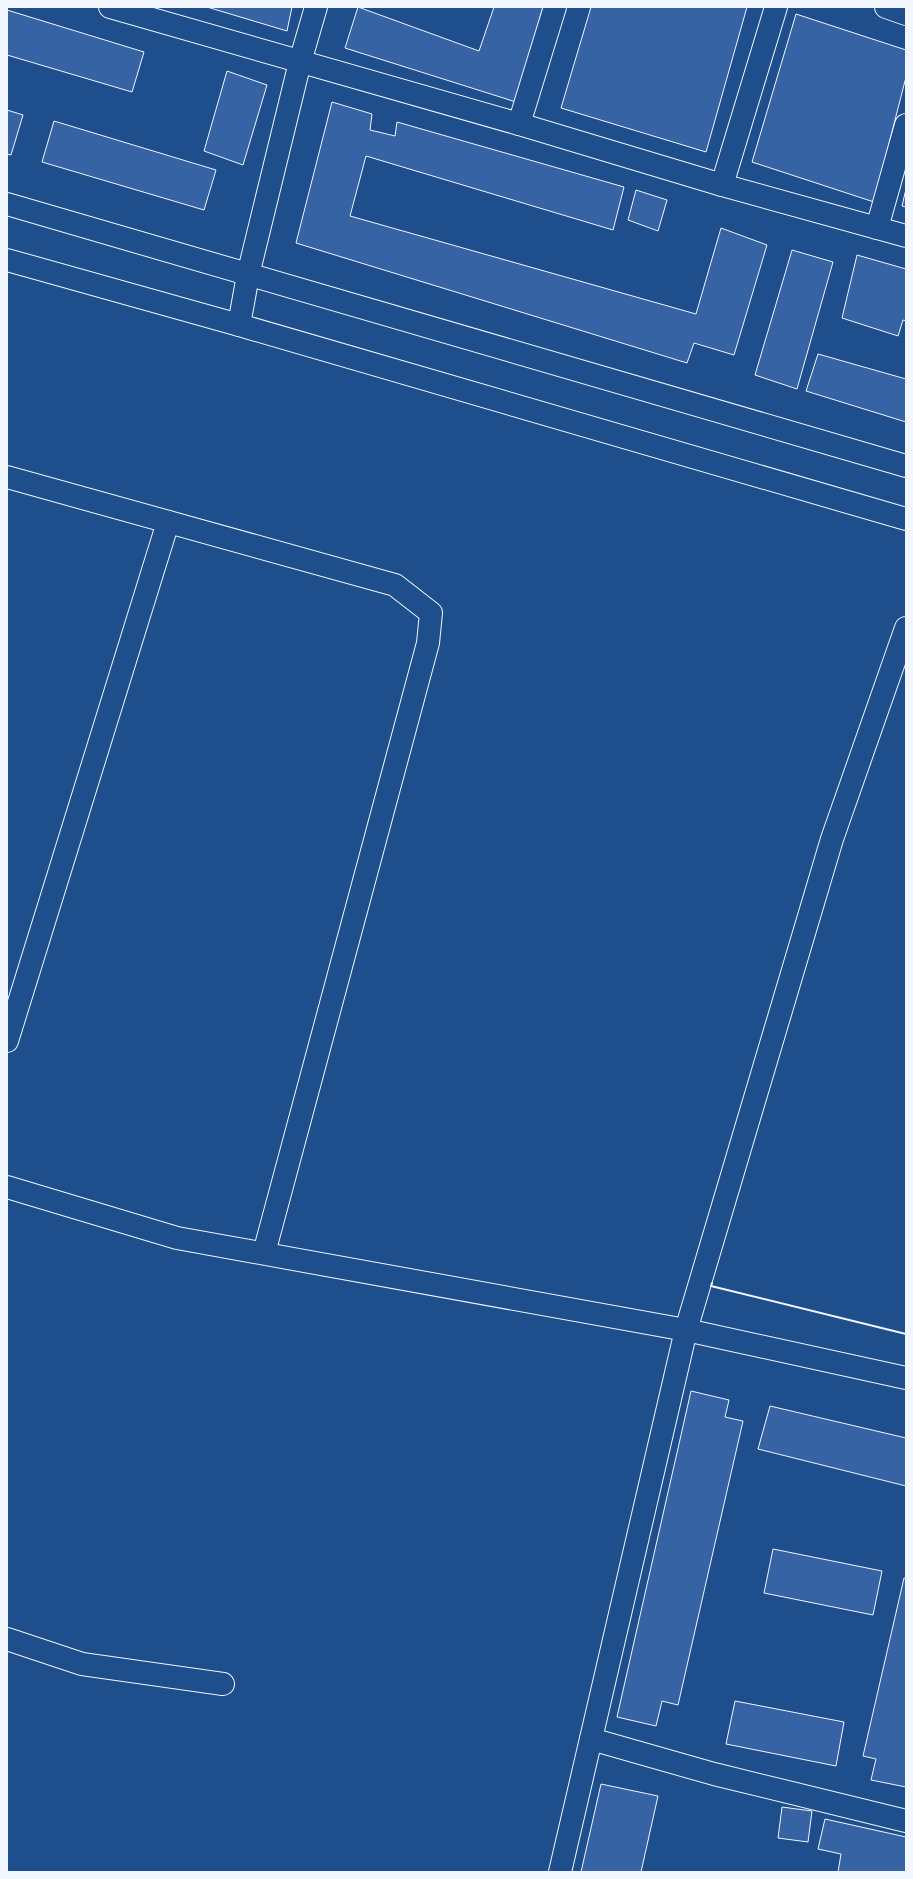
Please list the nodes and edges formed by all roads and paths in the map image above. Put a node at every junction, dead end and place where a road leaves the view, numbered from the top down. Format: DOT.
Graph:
graph roads {
  1 [pos="110,7"];
  2 [pos="316,7"];
  3 [pos="555,7"];
  4 [pos="776,7"];
  5 [pos="886,7"];
  6 [pos="906,14"];
  7 [pos="300,62"];
  8 [pos="519,124"];
  9 [pos="906,124"];
  10 [pos="722,185"];
  11 [pos="7,204"];
  12 [pos="877,228"];
  13 [pos="906,236"];
  14 [pos="7,260"];
  15 [pos="248,275"];
  16 [pos="239,325"];
  17 [pos="906,466"];
  18 [pos="7,477"];
  19 [pos="906,519"];
  20 [pos="168,522"];
  21 [pos="906,628"];
  22 [pos="7,1041"];
  23 [pos="7,1187"];
  24 [pos="264,1253"];
  25 [pos="686,1330"];
  26 [pos="906,1378"];
  27 [pos="7,1640"];
  28 [pos="223,1684"];
  29 [pos="591,1739"];
  30 [pos="906,1821"];
  31 [pos="560,1872"];
  1 -- 7 [label="street"];
  2 -- 7 [label="street"];
  3 -- 8 [label="street"];
  4 -- 10 [label="street"];
  5 -- 6 [label="street"];
  7 -- 8 [label="street"];
  7 -- 15 [label="street"];
  8 -- 10 [label="street"];
  9 -- 12 [label="street"];
  10 -- 12 [label="street"];
  11 -- 15 [label="street"];
  12 -- 13 [label="street"];
  14 -- 16 [label="street"];
  15 -- 16 [label="street"];
  15 -- 17 [label="street"];
  16 -- 19 [label="street"];
  18 -- 20 [label="street"];
  20 -- 22 [label="street"];
  20 -- 24 [label="street"];
  21 -- 25 [label="street"];
  23 -- 24 [label="street"];
  24 -- 25 [label="street"];
  25 -- 26 [label="street"];
  25 -- 29 [label="street"];
  27 -- 28 [label="street"];
  29 -- 30 [label="street"];
  29 -- 31 [label="street"];
}
